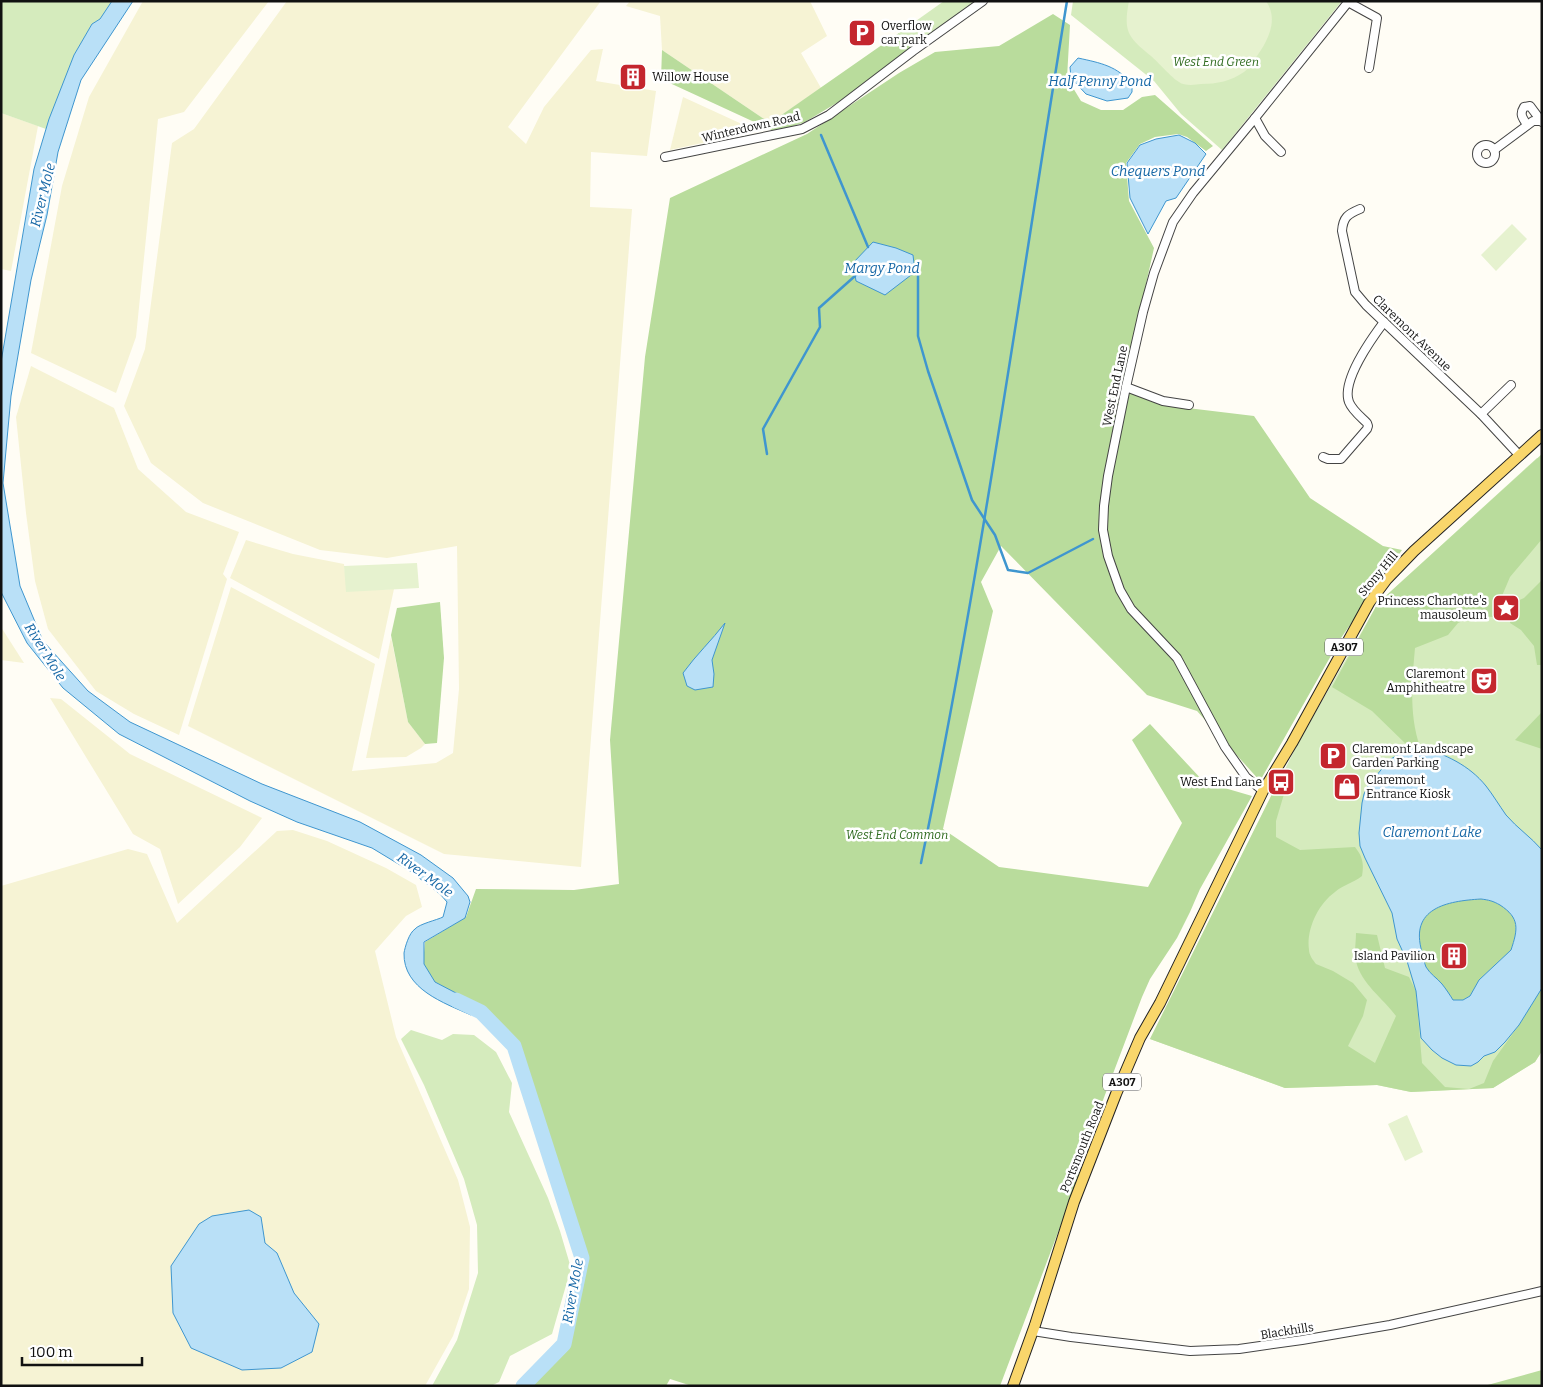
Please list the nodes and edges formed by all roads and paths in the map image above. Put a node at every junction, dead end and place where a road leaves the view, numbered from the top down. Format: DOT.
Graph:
graph roads {
  1 [pos="982,1"];
  2 [pos="1348,2"];
  3 [pos="1369,68"];
  4 [pos="1255,118"];
  5 [pos="1541,121"];
  6 [pos="1527,125"];
  7 [pos="1494,150"];
  8 [pos="1281,152"];
  9 [pos="664,157"];
  10 [pos="1360,210"];
  11 [pos="1384,322"];
  12 [pos="1511,385"];
  13 [pos="1126,387"];
  14 [pos="1189,405"];
  15 [pos="1481,414"];
  16 [pos="1542,436"];
  17 [pos="1520,456"];
  18 [pos="1323,457"];
  19 [pos="1263,791"];
  20 [pos="1542,1291"];
  21 [pos="1033,1331"];
  22 [pos="1013,1386"];
  1 -- 9 [label="street, Winterdown Road"];
  2 -- 3 [label="street"];
  2 -- 4 [label="street, West End Lane"];
  4 -- 8 [label="street"];
  4 -- 13 [label="street, West End Lane"];
  5 -- 6 [label="street"];
  5 -- 6 [label="street"];
  6 -- 7 [label="street"];
  10 -- 11 [label="street, Claremont Avenue"];
  11 -- 15 [label="street, Claremont Avenue"];
  11 -- 18 [label="street"];
  12 -- 15 [label="street"];
  13 -- 14 [label="street"];
  13 -- 19 [label="street, West End Lane"];
  15 -- 17 [label="street, Claremont Avenue"];
  16 -- 17 [label="main road, Stony Hill / A307"];
  17 -- 19 [label="main road, Stony Hill / A307"];
  19 -- 21 [label="main road, Portsmouth Road / A307"];
  20 -- 21 [label="street, Blackhills"];
  21 -- 22 [label="main road, Portsmouth Road / A307"];
}
